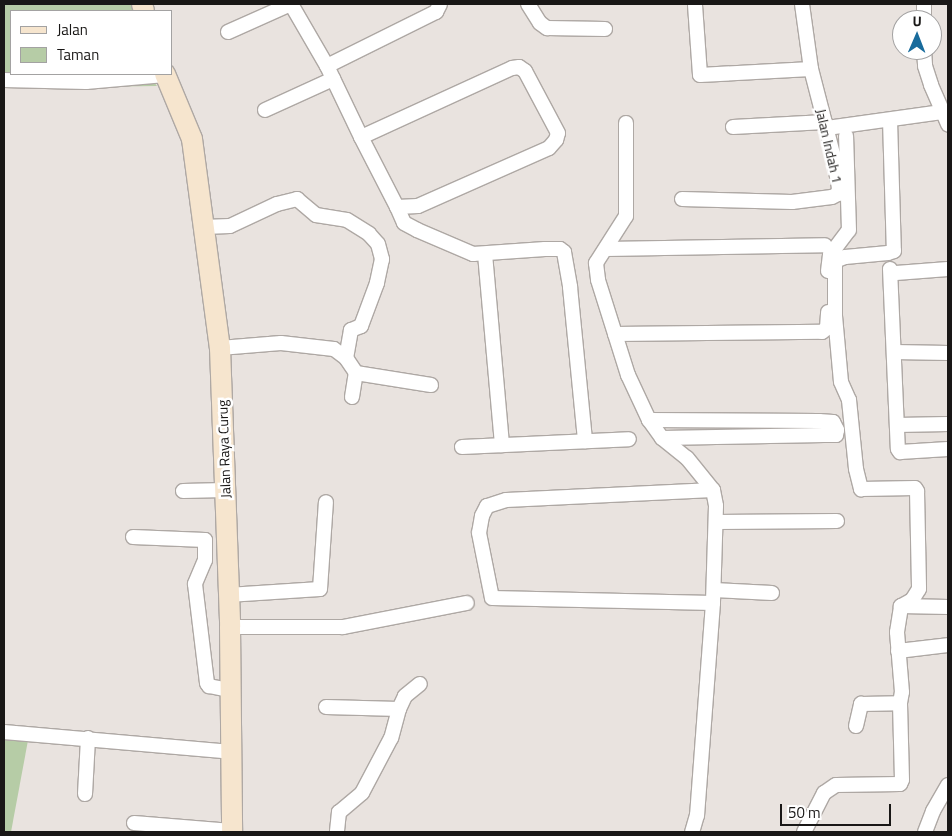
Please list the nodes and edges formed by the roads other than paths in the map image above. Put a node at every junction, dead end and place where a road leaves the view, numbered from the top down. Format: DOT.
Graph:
graph roads {
  1 [pos="291,4"];
  2 [pos="440,4"];
  3 [pos="528,4"];
  4 [pos="802,4"];
  5 [pos="695,5"];
  6 [pos="605,29"];
  7 [pos="228,32"];
  8 [pos="925,60"];
  9 [pos="327,66"];
  10 [pos="811,69"];
  11 [pos="165,75"];
  12 [pos="333,79"];
  13 [pos="4,80"];
  14 [pos="264,110"];
  15 [pos="945,118"];
  16 [pos="890,120"];
  17 [pos="626,123"];
  18 [pos="826,125"];
  19 [pos="733,126"];
  20 [pos="846,136"];
  21 [pos="361,137"];
  22 [pos="682,199"];
  23 [pos="418,206"];
  24 [pos="397,207"];
  25 [pos="203,227"];
  26 [pos="417,230"];
  27 [pos="825,245"];
  28 [pos="606,249"];
  29 [pos="485,254"];
  30 [pos="948,269"];
  31 [pos="616,334"];
  32 [pos="220,348"];
  33 [pos="894,352"];
  34 [pos="948,353"];
  35 [pos="346,358"];
  36 [pos="356,373"];
  37 [pos="431,384"];
  38 [pos="352,397"];
  39 [pos="649,420"];
  40 [pos="948,424"];
  41 [pos="897,425"];
  42 [pos="662,438"];
  43 [pos="629,439"];
  44 [pos="585,441"];
  45 [pos="502,445"];
  46 [pos="462,447"];
  47 [pos="948,449"];
  48 [pos="225,490"];
  49 [pos="712,490"];
  50 [pos="183,491"];
  51 [pos="326,502"];
  52 [pos="837,521"];
  53 [pos="718,522"];
  54 [pos="133,537"];
  55 [pos="772,592"];
  56 [pos="228,595"];
  57 [pos="713,596"];
  58 [pos="467,602"];
  59 [pos="900,606"];
  60 [pos="948,607"];
  61 [pos="230,627"];
  62 [pos="948,645"];
  63 [pos="898,651"];
  64 [pos="420,684"];
  65 [pos="230,690"];
  66 [pos="900,704"];
  67 [pos="326,707"];
  68 [pos="399,709"];
  69 [pos="856,726"];
  70 [pos="4,732"];
  71 [pos="88,738"];
  72 [pos="231,752"];
  73 [pos="948,785"];
  74 [pos="85,794"];
  75 [pos="134,824"];
  76 [pos="232,831"];
  77 [pos="337,832"];
  78 [pos="692,832"];
  79 [pos="804,832"];
  80 [pos="925,832"];
  1 -- 7 [label="street"];
  1 -- 9 [label="street"];
  2 -- 9 [label="street"];
  3 -- 6 [label="street"];
  4 -- 10 [label="street, Jalan Indah 1"];
  5 -- 10 [label="street"];
  8 -- 15 [label="street"];
  9 -- 12 [label="street"];
  10 -- 18 [label="street, Jalan Indah 1"];
  11 -- 13 [label="street"];
  11 -- 25 [label="main road, Jalan Raya Curug"];
  12 -- 14 [label="street"];
  12 -- 21 [label="street"];
  15 -- 16 [label="street"];
  16 -- 18 [label="street"];
  16 -- 59 [label="street"];
  17 -- 28 [label="street"];
  18 -- 19 [label="street"];
  18 -- 22 [label="street, Jalan Indah 1"];
  20 -- 31 [label="street"];
  21 -- 23 [label="street"];
  21 -- 24 [label="street"];
  23 -- 24 [label="street"];
  23 -- 26 [label="street"];
  24 -- 26 [label="street"];
  25 -- 32 [label="main road, Jalan Raya Curug"];
  25 -- 35 [label="street"];
  26 -- 29 [label="street"];
  27 -- 28 [label="street"];
  28 -- 31 [label="street"];
  29 -- 44 [label="street"];
  29 -- 45 [label="street"];
  30 -- 33 [label="street"];
  31 -- 39 [label="street"];
  32 -- 35 [label="street"];
  32 -- 48 [label="main road, Jalan Raya Curug"];
  33 -- 34 [label="street"];
  33 -- 41 [label="street"];
  35 -- 36 [label="street"];
  36 -- 37 [label="street"];
  36 -- 38 [label="street"];
  39 -- 42 [label="street"];
  39 -- 42 [label="street"];
  40 -- 41 [label="street"];
  41 -- 47 [label="street"];
  42 -- 49 [label="street"];
  43 -- 44 [label="street"];
  44 -- 45 [label="street"];
  45 -- 46 [label="street"];
  48 -- 50 [label="street"];
  48 -- 56 [label="main road, Jalan Raya Curug"];
  49 -- 53 [label="street"];
  49 -- 57 [label="street"];
  51 -- 56 [label="street"];
  52 -- 53 [label="street"];
  53 -- 57 [label="street"];
  54 -- 65 [label="street"];
  55 -- 57 [label="street"];
  56 -- 61 [label="main road, Jalan Raya Curug"];
  57 -- 78 [label="street"];
  58 -- 61 [label="street"];
  59 -- 60 [label="street"];
  59 -- 63 [label="street"];
  61 -- 65 [label="main road, Jalan Raya Curug"];
  62 -- 63 [label="street"];
  63 -- 66 [label="street"];
  64 -- 68 [label="street"];
  65 -- 72 [label="main road, Jalan Raya Curug"];
  66 -- 69 [label="street"];
  66 -- 79 [label="street"];
  67 -- 68 [label="street"];
  68 -- 77 [label="street"];
  70 -- 71 [label="street"];
  71 -- 72 [label="street"];
  71 -- 74 [label="street"];
  72 -- 76 [label="main road, Jalan Raya Curug"];
  73 -- 80 [label="street"];
  75 -- 76 [label="street"];
}
